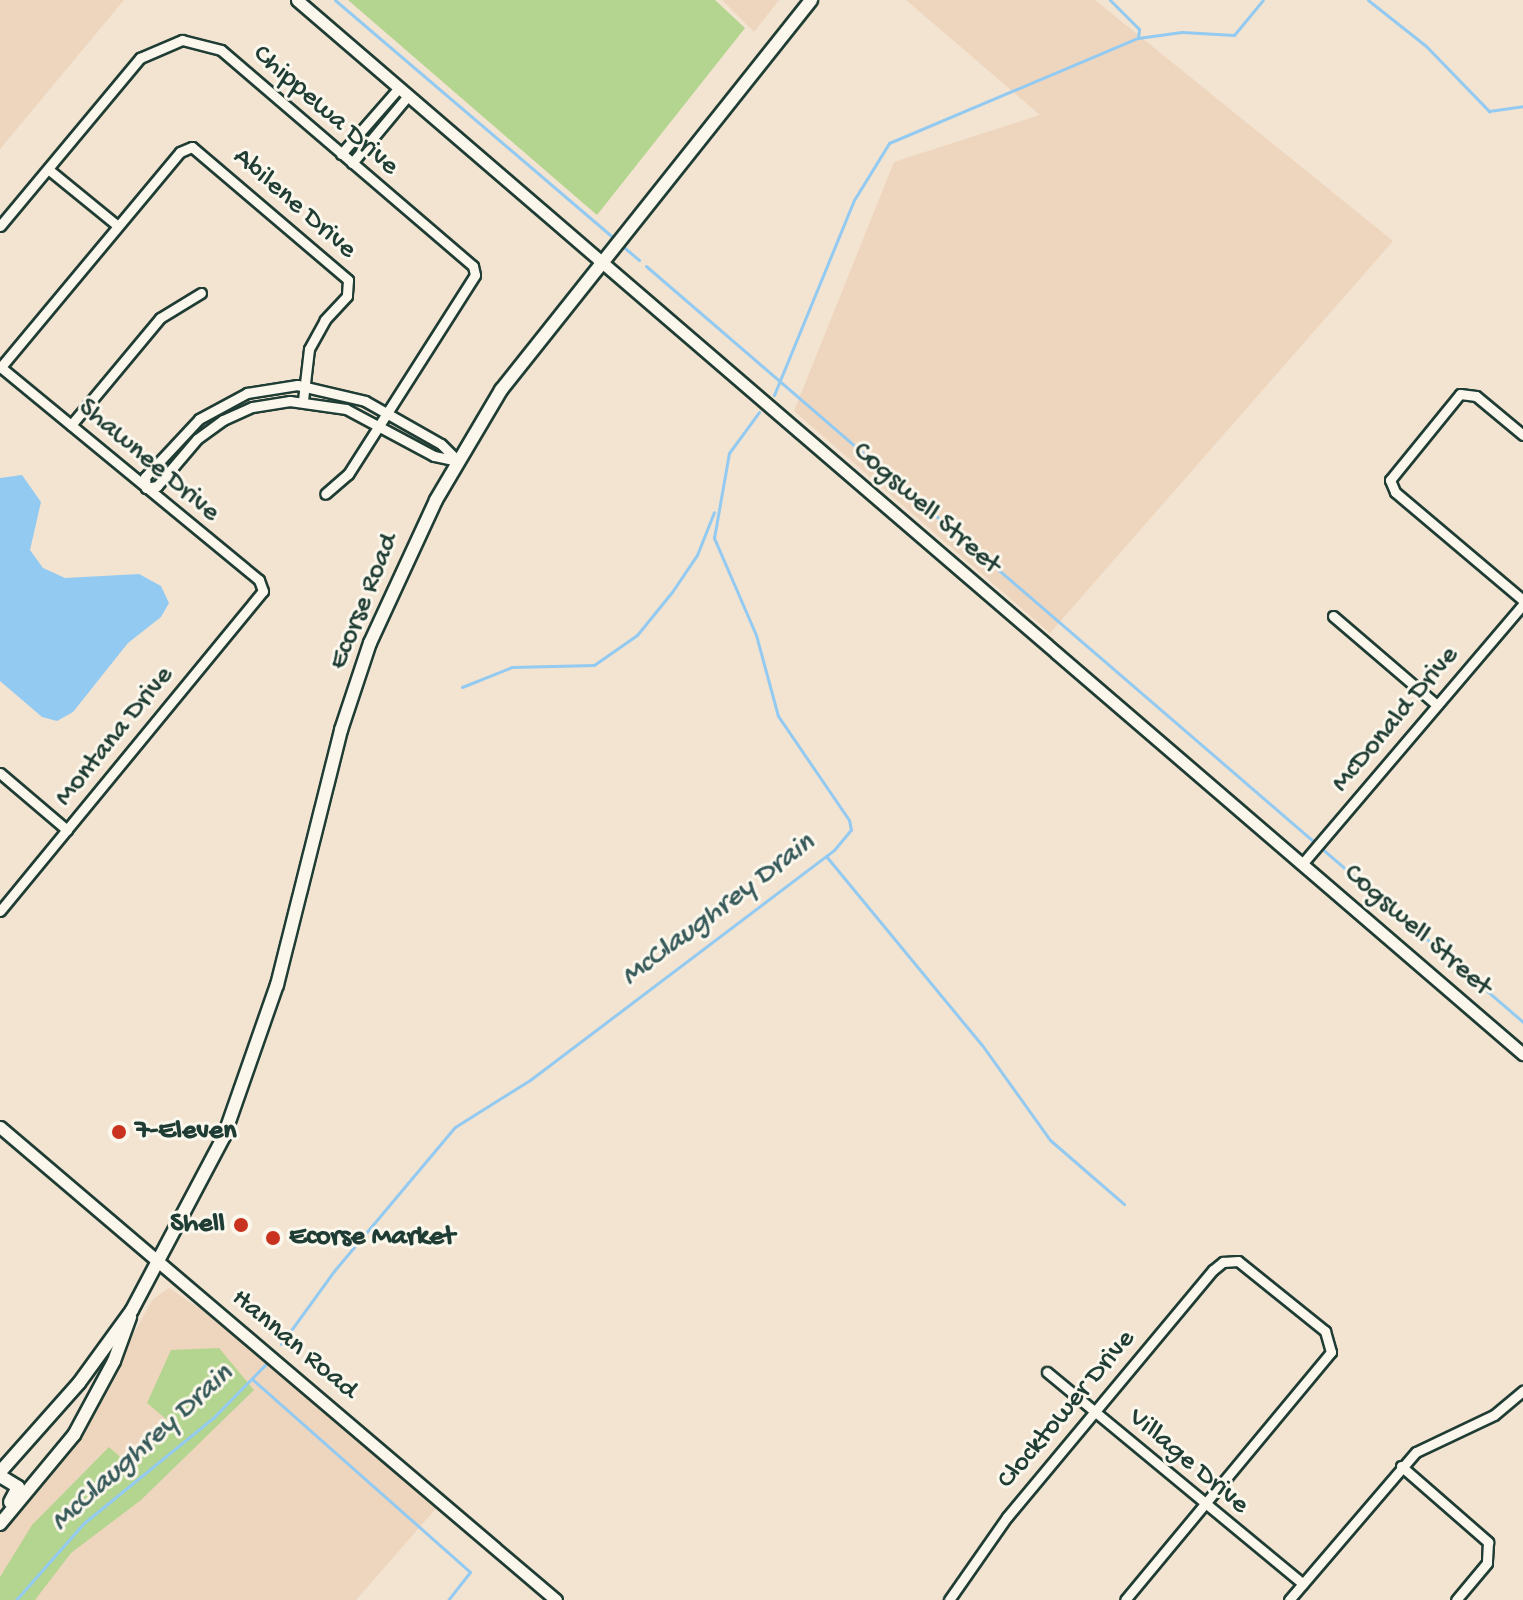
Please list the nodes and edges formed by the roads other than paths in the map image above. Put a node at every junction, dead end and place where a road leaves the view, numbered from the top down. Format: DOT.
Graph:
graph roads {
  1 [pos="297,0"];
  2 [pos="811,0"];
  3 [pos="402,93"];
  4 [pos="341,154"];
  5 [pos="352,163"];
  6 [pos="48,169"];
  7 [pos="0,226"];
  8 [pos="118,226"];
  9 [pos="600,262"];
  10 [pos="201,293"];
  11 [pos="1,368"];
  12 [pos="304,386"];
  13 [pos="303,400"];
  14 [pos="386,412"];
  15 [pos="71,425"];
  16 [pos="378,425"];
  17 [pos="1523,435"];
  18 [pos="458,461"];
  19 [pos="146,488"];
  20 [pos="325,494"];
  21 [pos="263,591"];
  22 [pos="1523,602"];
  23 [pos="1333,616"];
  24 [pos="1437,705"];
  25 [pos="0,773"];
  26 [pos="67,830"];
  27 [pos="1302,864"];
  28 [pos="2,905"];
  29 [pos="1523,1054"];
  30 [pos="0,1127"];
  31 [pos="161,1262"];
  32 [pos="132,1310"];
  33 [pos="1047,1372"];
  34 [pos="1523,1391"];
  35 [pos="1094,1413"];
  36 [pos="1401,1466"];
  37 [pos="0,1474"];
  38 [pos="1205,1506"];
  39 [pos="0,1514"];
  40 [pos="0,1524"];
  41 [pos="1303,1584"];
  42 [pos="556,1600"];
  43 [pos="949,1600"];
  44 [pos="1125,1600"];
  45 [pos="1289,1600"];
  46 [pos="1456,1600"];
  1 -- 3 [label="street, Cogswell Street"];
  2 -- 9 [label="main road, Ecorse Road"];
  3 -- 4 [label="street"];
  3 -- 5 [label="street"];
  3 -- 9 [label="street, Cogswell Street"];
  4 -- 5 [label="street, Chippewa Drive"];
  4 -- 6 [label="street, Chippewa Drive"];
  5 -- 14 [label="street, Chippewa Drive"];
  6 -- 7 [label="street, Chippewa Drive"];
  6 -- 8 [label="street"];
  8 -- 11 [label="street"];
  8 -- 12 [label="street, Abilene Drive"];
  9 -- 18 [label="main road, Ecorse Road"];
  9 -- 27 [label="street, Cogswell Street"];
  10 -- 15 [label="street"];
  11 -- 15 [label="street, Shawnee Drive"];
  12 -- 13 [label="street, Abilene Drive"];
  12 -- 14 [label="street"];
  12 -- 19 [label="street"];
  13 -- 16 [label="street"];
  13 -- 19 [label="street"];
  14 -- 16 [label="street"];
  14 -- 18 [label="street"];
  15 -- 19 [label="street, Shawnee Drive"];
  16 -- 18 [label="street"];
  16 -- 20 [label="street"];
  17 -- 22 [label="street"];
  18 -- 31 [label="main road, Ecorse Road"];
  19 -- 21 [label="street, Shawnee Drive"];
  21 -- 26 [label="street, Montana Drive"];
  22 -- 24 [label="street, McDonald Drive"];
  23 -- 24 [label="street"];
  24 -- 27 [label="street, McDonald Drive"];
  25 -- 26 [label="street"];
  26 -- 28 [label="street, Montana Drive"];
  27 -- 29 [label="street, Cogswell Street"];
  30 -- 31 [label="street, Hannan Road"];
  31 -- 32 [label="main road, Ecorse Road"];
  31 -- 42 [label="street, Hannan Road"];
  32 -- 37 [label="main road, Ecorse Road"];
  32 -- 40 [label="main road, Ecorse Road"];
  33 -- 35 [label="street, Village Drive"];
  34 -- 36 [label="street"];
  35 -- 38 [label="street, Village Drive"];
  35 -- 38 [label="street, Clocktower Drive"];
  35 -- 43 [label="street, Clocktower Drive"];
  36 -- 41 [label="street"];
  36 -- 46 [label="street"];
  37 -- 39 [label="main road"];
  38 -- 41 [label="street, Village Drive"];
  38 -- 44 [label="street"];
  41 -- 45 [label="street"];
}
